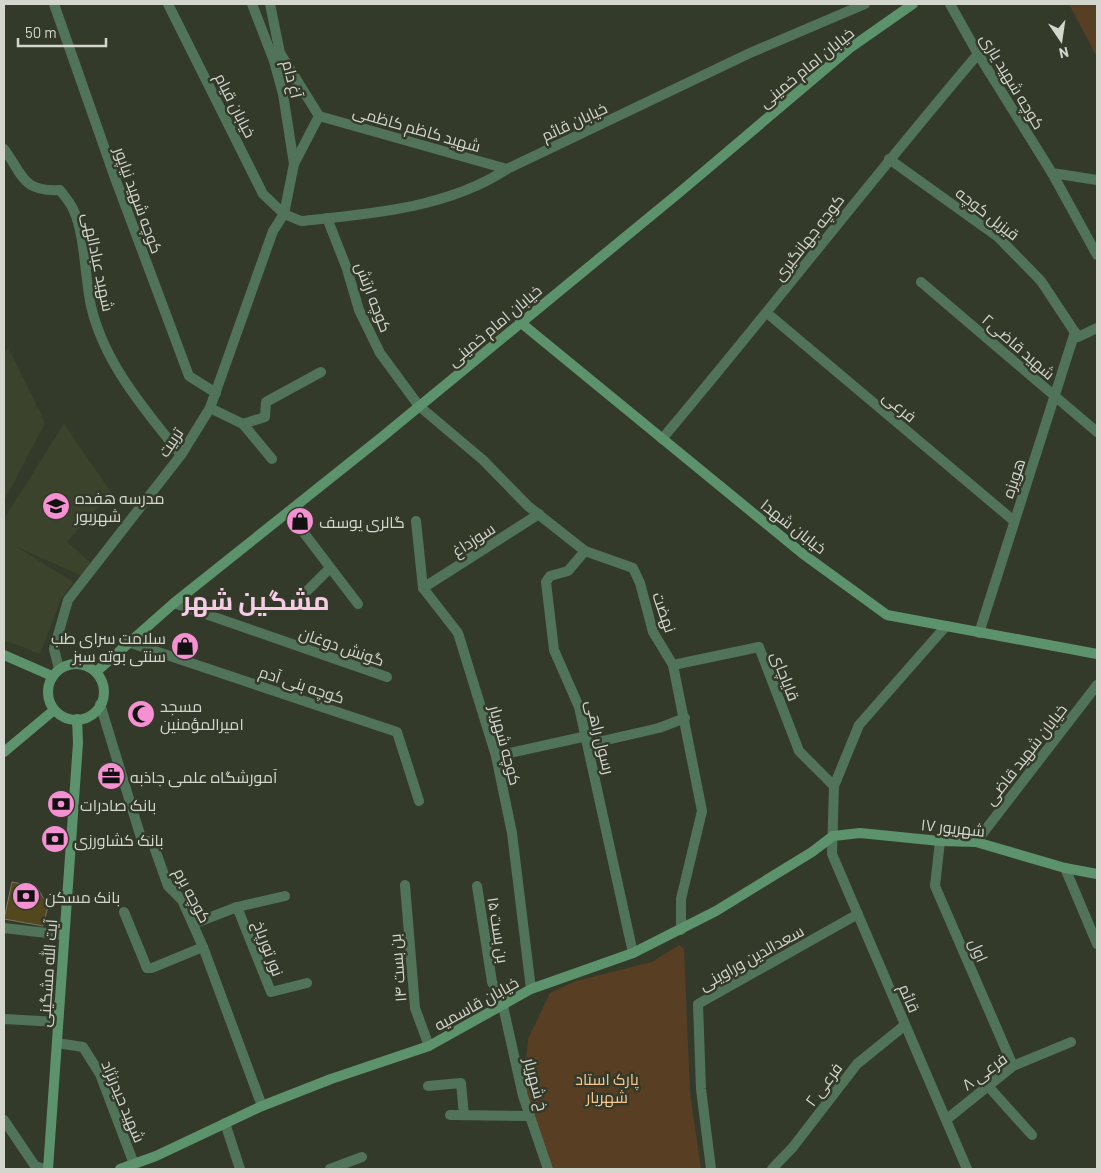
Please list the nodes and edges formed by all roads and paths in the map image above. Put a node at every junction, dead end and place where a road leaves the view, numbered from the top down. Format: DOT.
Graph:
graph roads {
  1 [pos="54,4"];
  2 [pos="168,4"];
  3 [pos="252,4"];
  4 [pos="270,4"];
  5 [pos="864,4"];
  6 [pos="913,4"];
  7 [pos="950,4"];
  8 [pos="978,54"];
  9 [pos="319,116"];
  10 [pos="4,149"];
  11 [pos="889,159"];
  12 [pos="294,164"];
  13 [pos="507,169"];
  14 [pos="1052,173"];
  15 [pos="1097,180"];
  16 [pos="284,214"];
  17 [pos="327,218"];
  18 [pos="1097,255"];
  19 [pos="921,282"];
  20 [pos="767,313"];
  21 [pos="520,322"];
  22 [pos="1097,328"];
  23 [pos="1075,332"];
  24 [pos="321,372"];
  25 [pos="216,393"];
  26 [pos="1056,397"];
  27 [pos="419,406"];
  28 [pos="210,408"];
  29 [pos="243,424"];
  30 [pos="1097,432"];
  31 [pos="662,439"];
  32 [pos="181,455"];
  33 [pos="272,459"];
  34 [pos="288,512"];
  35 [pos="539,514"];
  36 [pos="416,522"];
  37 [pos="1014,522"];
  38 [pos="585,551"];
  39 [pos="330,568"];
  40 [pos="423,588"];
  41 [pos="298,600"];
  42 [pos="174,603"];
  43 [pos="358,604"];
  44 [pos="946,626"];
  45 [pos="979,633"];
  46 [pos="128,642"];
  47 [pos="1097,654"];
  48 [pos="4,655"];
  49 [pos="674,664"];
  50 [pos="56,672"];
  51 [pos="96,672"];
  52 [pos="387,677"];
  53 [pos="1097,685"];
  54 [pos="100,704"];
  55 [pos="54,710"];
  56 [pos="685,718"];
  57 [pos="77,719"];
  58 [pos="588,740"];
  59 [pos="4,752"];
  60 [pos="496,756"];
  61 [pos="834,786"];
  62 [pos="419,801"];
  63 [pos="833,836"];
  64 [pos="940,841"];
  65 [pos="976,842"];
  66 [pos="1066,868"];
  67 [pos="1097,874"];
  68 [pos="405,885"];
  69 [pos="477,886"];
  70 [pos="285,896"];
  71 [pos="237,908"];
  72 [pos="124,912"];
  73 [pos="858,914"];
  74 [pos="192,924"];
  75 [pos="4,928"];
  76 [pos="681,930"];
  77 [pos="64,935"];
  78 [pos="1097,944"];
  79 [pos="203,947"];
  80 [pos="633,954"];
  81 [pos="306,983"];
  82 [pos="531,989"];
  83 [pos="503,1006"];
  84 [pos="4,1018"];
  85 [pos="58,1022"];
  86 [pos="905,1026"];
  87 [pos="57,1042"];
  88 [pos="1070,1042"];
  89 [pos="428,1046"];
  90 [pos="1013,1066"];
  91 [pos="987,1085"];
  92 [pos="428,1086"];
  93 [pos="262,1106"];
  94 [pos="450,1115"];
  95 [pos="464,1115"];
  96 [pos="530,1116"];
  97 [pos="4,1120"];
  98 [pos="947,1120"];
  99 [pos="225,1123"];
  100 [pos="1032,1135"];
  101 [pos="362,1157"];
  102 [pos="134,1164"];
  103 [pos="44,1169"];
  104 [pos="48,1169"];
  105 [pos="120,1169"];
  106 [pos="240,1169"];
  107 [pos="330,1169"];
  108 [pos="548,1169"];
  109 [pos="711,1169"];
  110 [pos="772,1169"];
  111 [pos="967,1169"];
  1 -- 25 [label="street, کوچه شهید نیاپور"];
  2 -- 16 [label="street, خیابان قیام"];
  3 -- 12 [label="street, آغ دام"];
  4 -- 9 [label="street"];
  5 -- 13 [label="street, خیابان قائم"];
  6 -- 21 [label="street, خیابان امام خمینی"];
  7 -- 8 [label="street, کوچه شهید یاری"];
  8 -- 11 [label="street, کوچه جهانگیری"];
  8 -- 14 [label="street, کوچه شهید یاری"];
  9 -- 12 [label="street"];
  9 -- 13 [label="street, شهید کاظم کاظمی"];
  10 -- 32 [label="street, شهید عبادالهی"];
  11 -- 20 [label="street, کوچه جهانگیری"];
  11 -- 23 [label="street, قیزیل کوچه"];
  12 -- 16 [label="street, تربیت"];
  13 -- 17 [label="street, خیابان قائم"];
  14 -- 15 [label="street"];
  14 -- 18 [label="street, کوچه شهید یاری"];
  16 -- 17 [label="street, خیابان قائم"];
  16 -- 25 [label="street, تربیت"];
  17 -- 27 [label="street, کوچه ارتش"];
  19 -- 26 [label="street, شهید قاضی۲"];
  20 -- 31 [label="street, کوچه جهانگیری"];
  20 -- 37 [label="street, فرعی"];
  21 -- 27 [label="street, خیابان امام خمینی"];
  21 -- 31 [label="street, خیابان شهدا"];
  22 -- 23 [label="street"];
  23 -- 26 [label="street, هویزه"];
  24 -- 29 [label="street"];
  25 -- 28 [label="street, تربیت"];
  26 -- 30 [label="street, شهید قاضی۲"];
  26 -- 37 [label="street, هویزه"];
  27 -- 34 [label="street, خیابان امام خمینی"];
  27 -- 35 [label="street, نهضت"];
  28 -- 29 [label="street"];
  28 -- 32 [label="street, تربیت"];
  29 -- 33 [label="street"];
  31 -- 44 [label="street, خیابان شهدا"];
  32 -- 50 [label="street, تربیت"];
  34 -- 39 [label="street"];
  34 -- 42 [label="street, خیابان امام خمینی"];
  35 -- 38 [label="street, نهضت"];
  35 -- 40 [label="street, سوزداغ"];
  36 -- 40 [label="street"];
  37 -- 45 [label="street, هویزه"];
  38 -- 49 [label="street, نهضت"];
  38 -- 58 [label="street, رسول راهی"];
  39 -- 41 [label="street"];
  39 -- 43 [label="street"];
  40 -- 60 [label="street, کوچه شهریار"];
  42 -- 46 [label="street, خیابان امام خمینی"];
  42 -- 52 [label="street, گونش دوغان"];
  44 -- 45 [label="street, خیابان شهدا"];
  44 -- 61 [label="street"];
  45 -- 47 [label="street, خیابان شهدا"];
  46 -- 51 [label="street, خیابان امام خمینی"];
  46 -- 62 [label="street, کوچه بنی آدم"];
  48 -- 50 [label="street"];
  49 -- 56 [label="street, نهضت"];
  49 -- 61 [label="street, قایاچای"];
  50 -- 51 [label="street"];
  50 -- 55 [label="street"];
  51 -- 54 [label="street"];
  53 -- 65 [label="street, خیابان شهید قاضی"];
  54 -- 57 [label="street"];
  54 -- 74 [label="street, کوچه برم"];
  55 -- 57 [label="street"];
  55 -- 59 [label="street"];
  56 -- 58 [label="street"];
  56 -- 76 [label="street, نهضت"];
  57 -- 77 [label="street, آیت الله مشگینی"];
  58 -- 60 [label="street"];
  58 -- 80 [label="street, رسول راهی"];
  60 -- 82 [label="street, کوچه شهریار"];
  61 -- 63 [label="street, قائم"];
  63 -- 64 [label="street, ۱۷ شهریور"];
  63 -- 73 [label="street, قائم"];
  63 -- 76 [label="street, خیابان قاسمیه"];
  64 -- 65 [label="street, ۱۷ شهریور"];
  64 -- 90 [label="street, اول"];
  65 -- 66 [label="street, ۱۷ شهریور"];
  66 -- 67 [label="street, ۱۷ شهریور"];
  66 -- 78 [label="street"];
  68 -- 89 [label="street, بن بست ۱۴"];
  69 -- 83 [label="street, بن بست ۱۵"];
  70 -- 71 [label="street"];
  71 -- 74 [label="street"];
  71 -- 81 [label="street, نور تورپاخ"];
  72 -- 79 [label="street"];
  73 -- 86 [label="street, قائم"];
  73 -- 109 [label="street, سعدالدین وراوینی"];
  74 -- 79 [label="street, کوچه برم"];
  75 -- 77 [label="street"];
  76 -- 80 [label="street, خیابان قاسمیه"];
  77 -- 85 [label="street, آیت الله مشگینی"];
  79 -- 93 [label="street, کوچه برم"];
  80 -- 82 [label="street, خیابان قاسمیه"];
  82 -- 83 [label="street, خیابان قاسمیه"];
  83 -- 89 [label="street, خیابان قاسمیه"];
  83 -- 96 [label="street, خ شهریار"];
  84 -- 85 [label="street"];
  85 -- 87 [label="street, آیت الله مشگینی"];
  86 -- 98 [label="street, قائم"];
  86 -- 110 [label="street, فرعی ۲"];
  87 -- 102 [label="street, شهید حیدرنژاد"];
  87 -- 104 [label="street, آیت الله مشگینی"];
  88 -- 90 [label="street, فرعی ۸"];
  89 -- 93 [label="street, خیابان قاسمیه"];
  90 -- 91 [label="street, فرعی ۸"];
  91 -- 98 [label="street, فرعی ۸"];
  91 -- 100 [label="street"];
  92 -- 95 [label="street"];
  93 -- 99 [label="street, خیابان قاسمیه"];
  94 -- 95 [label="street"];
  95 -- 96 [label="street"];
  96 -- 108 [label="street, خ شهریار"];
  97 -- 103 [label="street"];
  98 -- 111 [label="street, قائم"];
  99 -- 102 [label="street, خیابان قاسمیه"];
  99 -- 106 [label="street"];
  101 -- 107 [label="street"];
  102 -- 105 [label="street, خیابان قاسمیه"];
}
